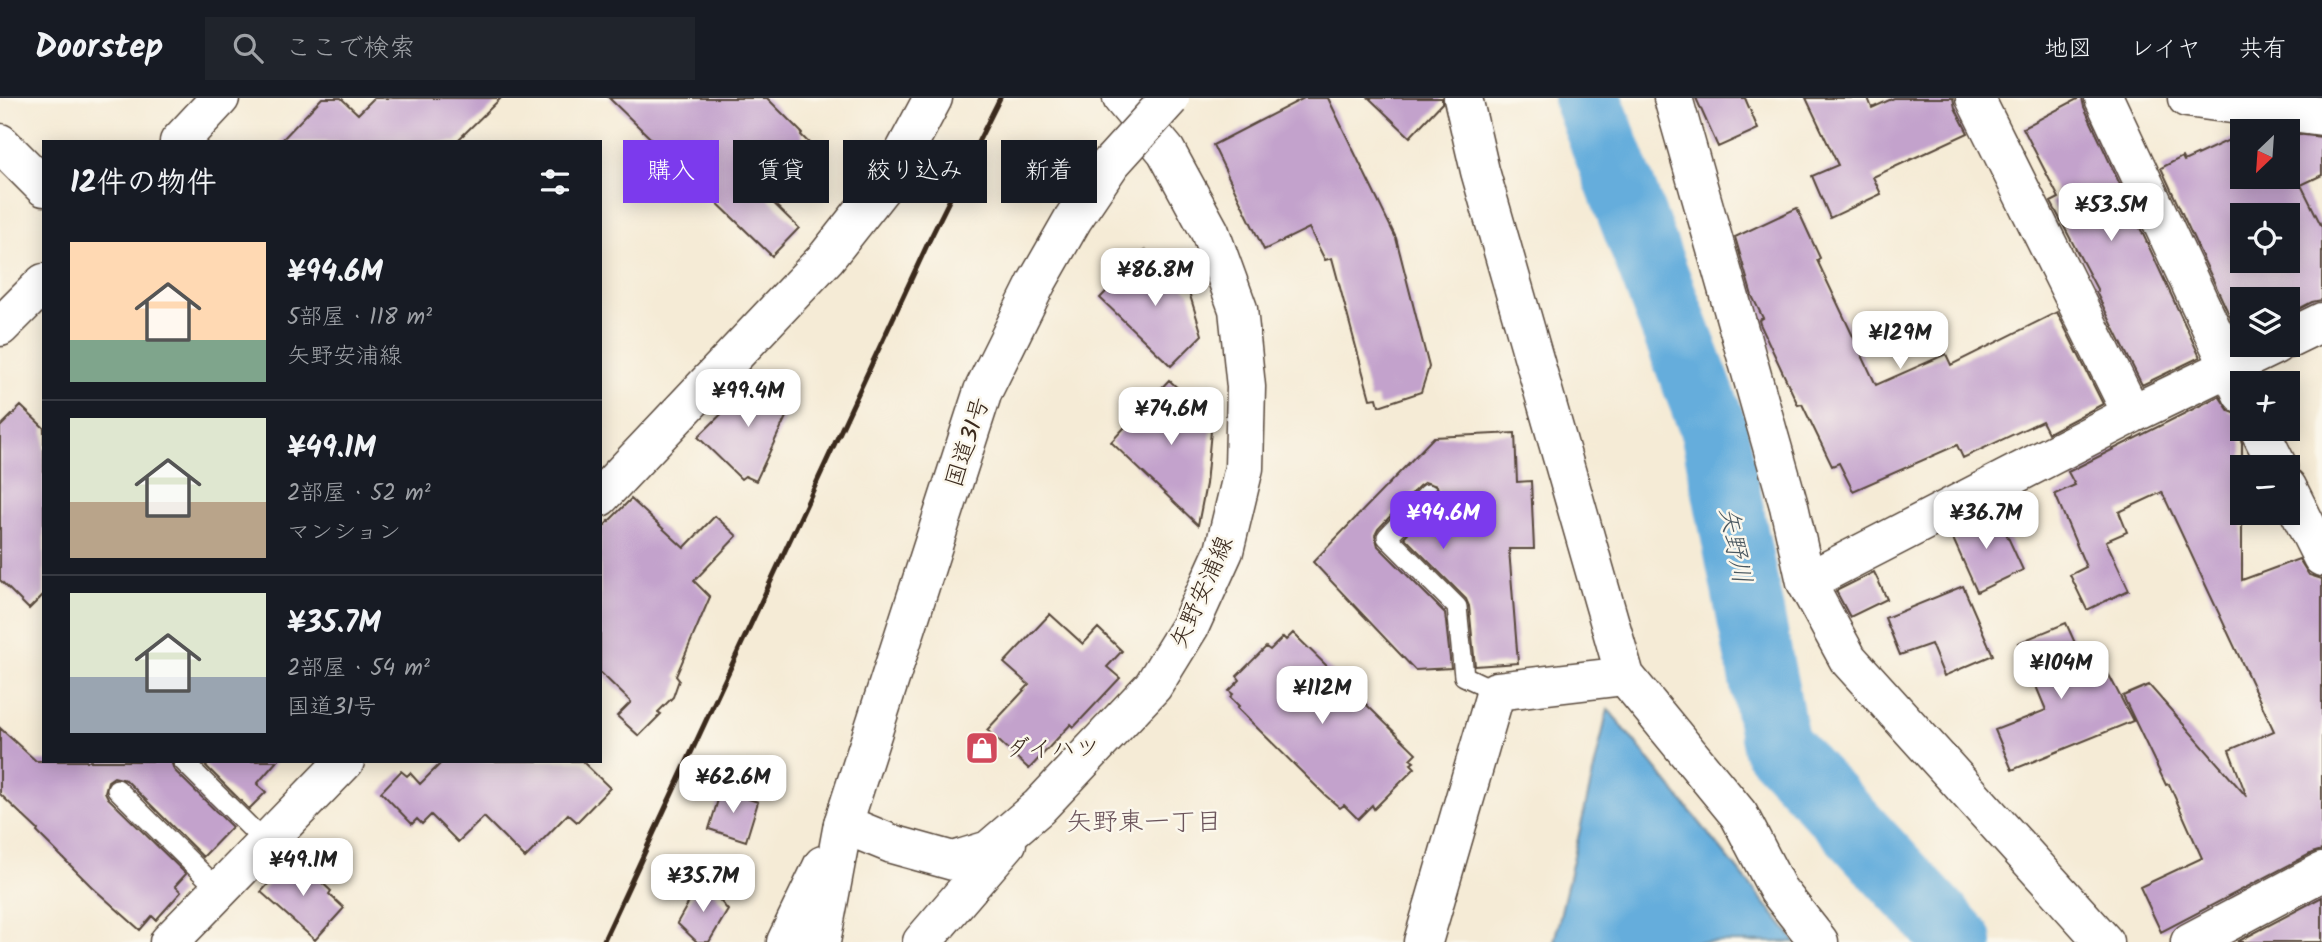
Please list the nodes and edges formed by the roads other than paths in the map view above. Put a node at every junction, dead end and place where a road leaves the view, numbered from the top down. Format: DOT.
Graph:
graph roads {
  1 [pos="220,98"];
  2 [pos="933,98"];
  3 [pos="1122,98"];
  4 [pos="1170,98"];
  5 [pos="1463,98"];
  6 [pos="1672,98"];
  7 [pos="1975,98"];
  8 [pos="2104,98"];
  9 [pos="2187,98"];
  10 [pos="2322,116"];
  11 [pos="180,140"];
  12 [pos="0,143"];
  13 [pos="42,185"];
  14 [pos="42,284"];
  15 [pos="2322,322"];
  16 [pos="0,327"];
  17 [pos="2300,333"];
  18 [pos="2262,357"];
  19 [pos="2230,371"];
  20 [pos="2246,371"];
  21 [pos="2230,383"];
  22 [pos="2132,414"];
  23 [pos="1428,494"];
  24 [pos="602,495"];
  25 [pos="2300,512"];
  26 [pos="2322,557"];
  27 [pos="1806,582"];
  28 [pos="1625,676"];
  29 [pos="1496,691"];
  30 [pos="185,763"];
  31 [pos="343,763"];
  32 [pos="117,789"];
  33 [pos="1039,807"];
  34 [pos="843,824"];
  35 [pos="266,843"];
  36 [pos="2322,872"];
  37 [pos="219,890"];
  38 [pos="169,942"];
  39 [pos="786,942"];
  40 [pos="821,942"];
  41 [pos="922,942"];
  42 [pos="1423,942"];
  43 [pos="1819,942"];
  44 [pos="2104,942"];
  45 [pos="2190,942"];
  1 -- 11 [label="main road"];
  2 -- 24 [label="main road"];
  3 -- 33 [label="main road, 矢野安浦線"];
  4 -- 34 [label="main road, 国道31号, bridge"];
  5 -- 28 [label="main road"];
  6 -- 27 [label="main road"];
  7 -- 22 [label="main road"];
  8 -- 19 [label="main road"];
  9 -- 10 [label="main road"];
  12 -- 13 [label="main road"];
  14 -- 16 [label="main road"];
  15 -- 17 [label="main road"];
  18 -- 20 [label="main road"];
  21 -- 22 [label="main road"];
  22 -- 27 [label="main road"];
  23 -- 29 [label="lane"];
  25 -- 26 [label="main road"];
  27 -- 44 [label="main road"];
  28 -- 29 [label="main road"];
  28 -- 43 [label="main road"];
  29 -- 42 [label="main road"];
  30 -- 35 [label="lane"];
  31 -- 35 [label="main road"];
  32 -- 37 [label="lane"];
  33 -- 34 [label="main road, 矢野安浦線"];
  33 -- 41 [label="main road"];
  34 -- 39 [label="main road, 国道31号"];
  34 -- 40 [label="main road, 国道31号"];
  35 -- 37 [label="main road"];
  36 -- 45 [label="main road"];
  37 -- 38 [label="main road"];
}
